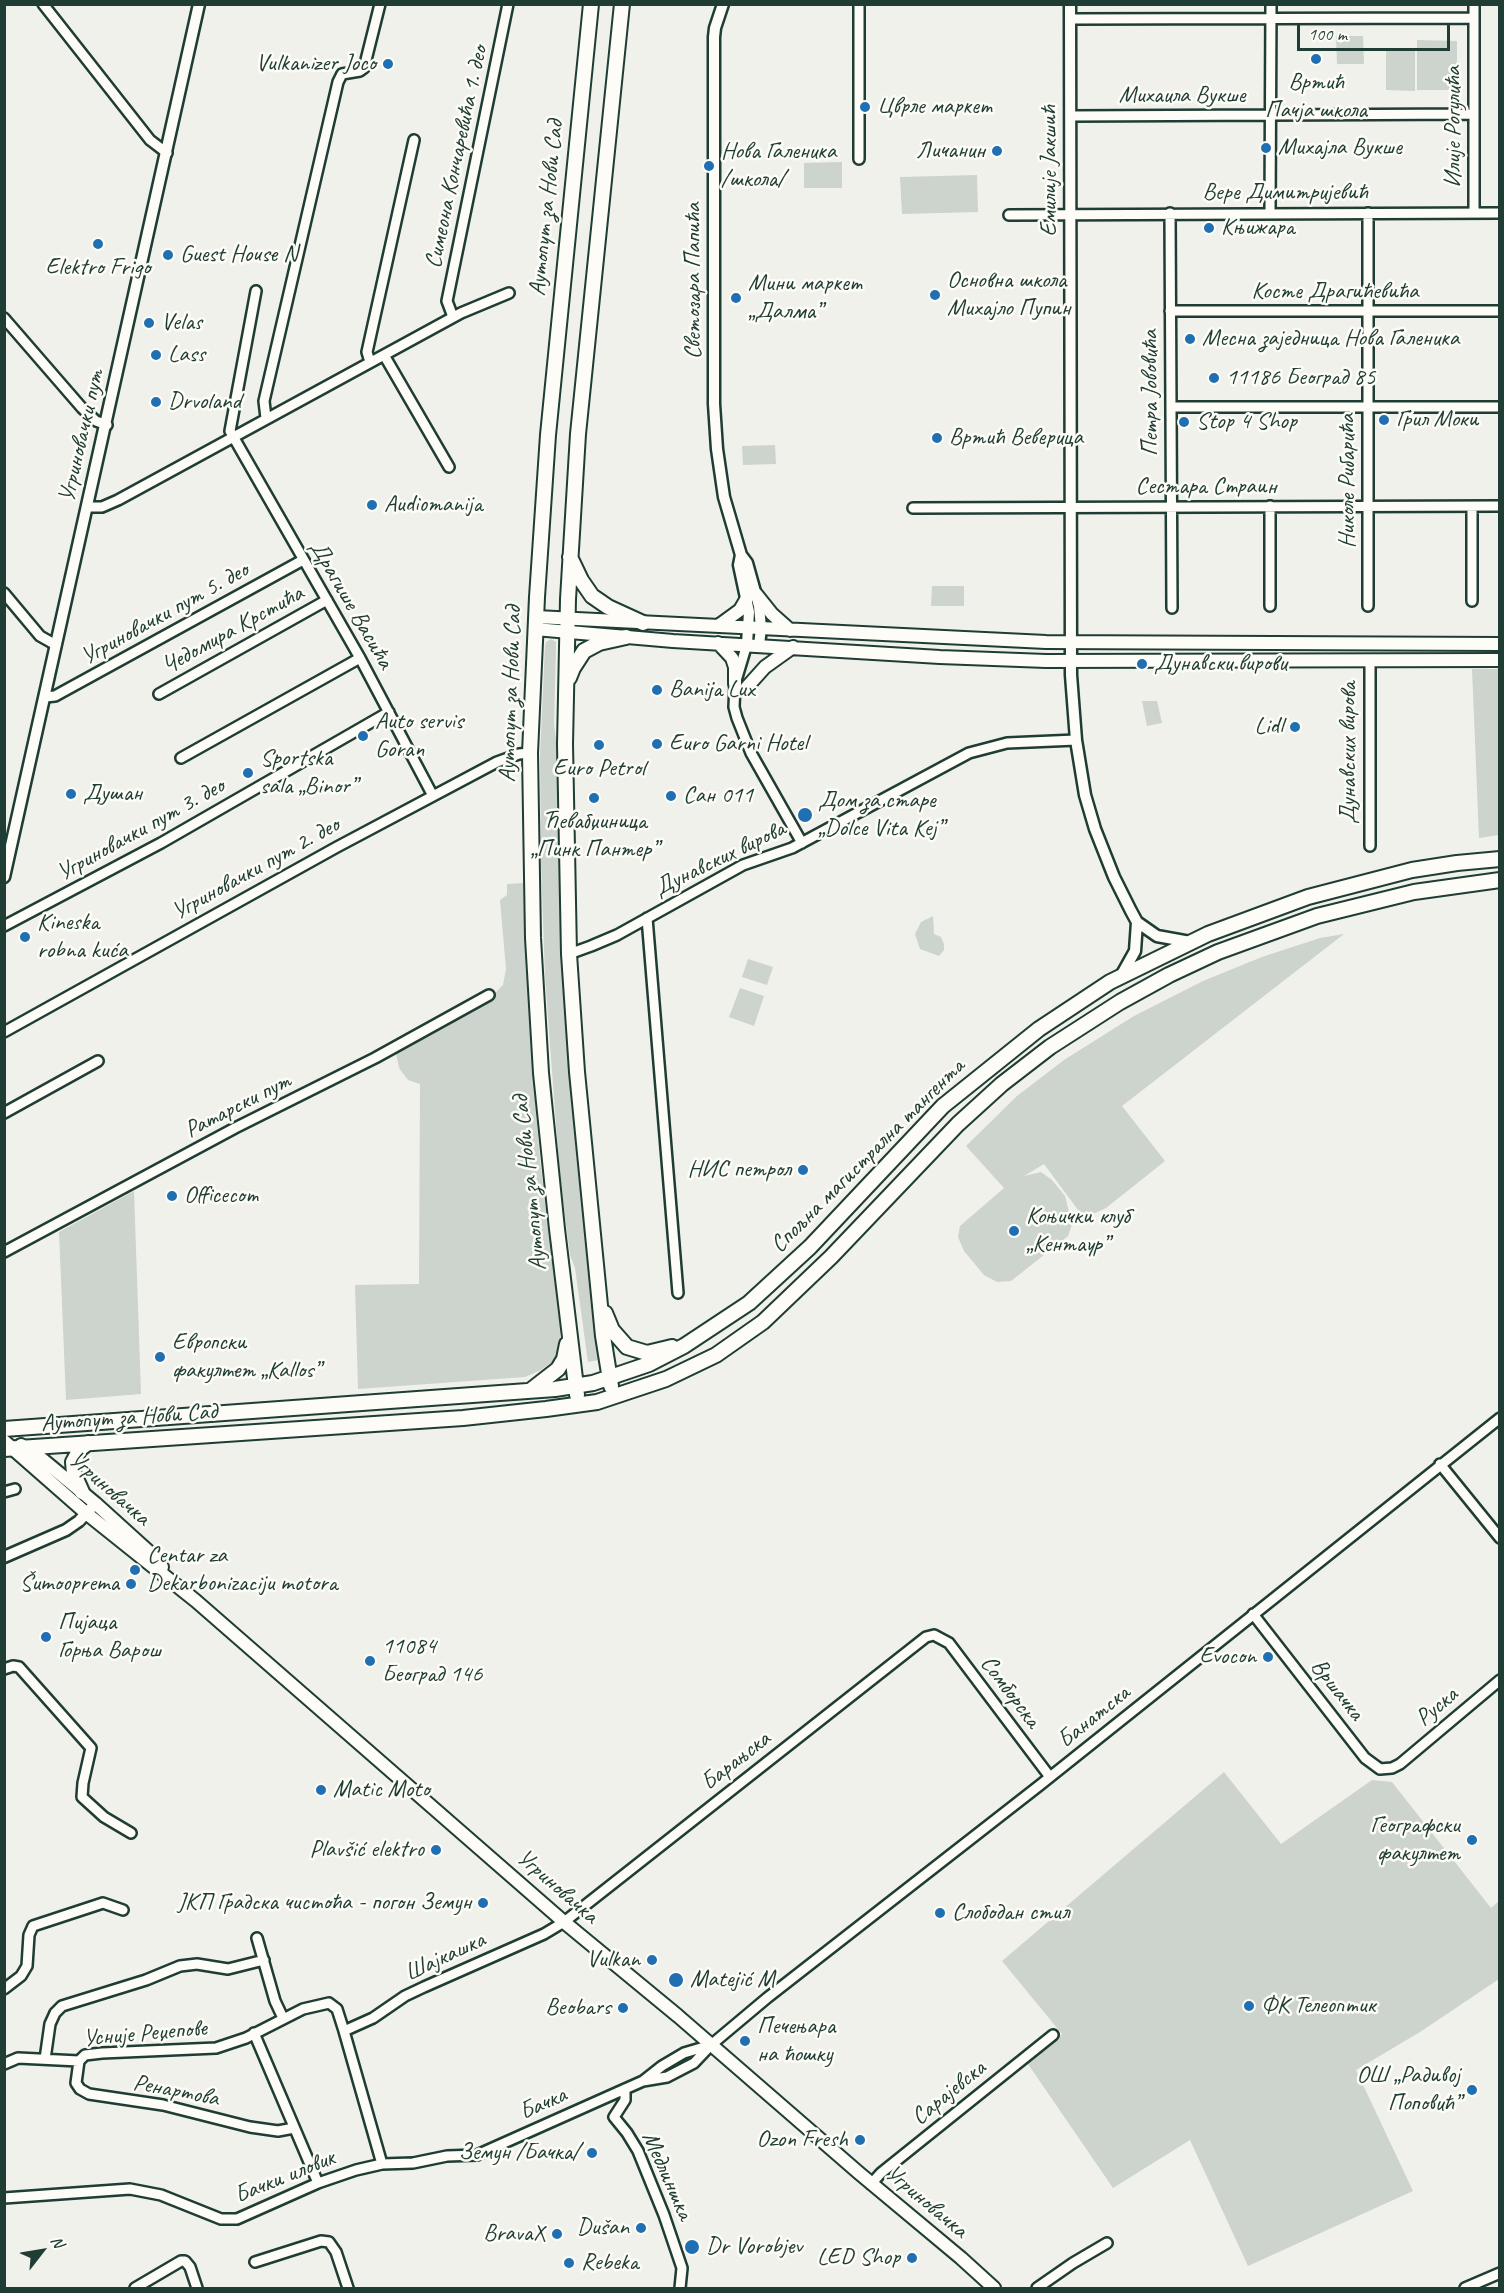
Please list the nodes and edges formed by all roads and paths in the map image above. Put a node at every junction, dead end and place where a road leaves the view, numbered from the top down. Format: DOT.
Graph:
graph roads {
  1 [pos="43,4"];
  2 [pos="199,4"];
  3 [pos="380,4"];
  4 [pos="508,4"];
  5 [pos="591,4"];
  6 [pos="622,4"];
  7 [pos="723,4"];
  8 [pos="859,4"];
  9 [pos="1071,4"];
  10 [pos="1271,4"];
  11 [pos="1474,4"];
  12 [pos="1474,18"];
  13 [pos="1071,19"];
  14 [pos="1271,19"];
  15 [pos="1473,114"];
  16 [pos="1071,116"];
  17 [pos="1271,116"];
  18 [pos="414,140"];
  19 [pos="167,153"];
  20 [pos="860,159"];
  21 [pos="1170,213"];
  22 [pos="1270,213"];
  23 [pos="1368,213"];
  24 [pos="1474,213"];
  25 [pos="1500,213"];
  26 [pos="1009,215"];
  27 [pos="1071,215"];
  28 [pos="256,291"];
  29 [pos="509,293"];
  30 [pos="1170,311"];
  31 [pos="1500,311"];
  32 [pos="1367,312"];
  33 [pos="453,317"];
  34 [pos="4,318"];
  35 [pos="384,355"];
  36 [pos="370,362"];
  37 [pos="1171,407"];
  38 [pos="1500,407"];
  39 [pos="1368,408"];
  40 [pos="266,418"];
  41 [pos="107,425"];
  42 [pos="232,436"];
  43 [pos="449,467"];
  44 [pos="1270,506"];
  45 [pos="1500,506"];
  46 [pos="88,507"];
  47 [pos="1071,507"];
  48 [pos="1368,507"];
  49 [pos="1472,507"];
  50 [pos="913,508"];
  51 [pos="1172,508"];
  52 [pos="569,555"];
  53 [pos="303,560"];
  54 [pos="4,593"];
  55 [pos="752,596"];
  56 [pos="327,600"];
  57 [pos="1472,601"];
  58 [pos="1270,606"];
  59 [pos="1368,606"];
  60 [pos="1172,608"];
  61 [pos="536,623"];
  62 [pos="643,623"];
  63 [pos="567,624"];
  64 [pos="718,626"];
  65 [pos="755,628"];
  66 [pos="790,630"];
  67 [pos="626,637"];
  68 [pos="717,643"];
  69 [pos="1071,643"];
  70 [pos="1500,644"];
  71 [pos="56,645"];
  72 [pos="753,645"];
  73 [pos="793,647"];
  74 [pos="360,658"];
  75 [pos="1500,660"];
  76 [pos="1071,661"];
  77 [pos="1370,661"];
  78 [pos="741,686"];
  79 [pos="159,694"];
  80 [pos="45,697"];
  81 [pos="565,701"];
  82 [pos="389,712"];
  83 [pos="1076,740"];
  84 [pos="530,753"];
  85 [pos="181,758"];
  86 [pos="433,796"];
  87 [pos="802,843"];
  88 [pos="1370,846"];
  89 [pos="1500,858"];
  90 [pos="6,861"];
  91 [pos="4,877"];
  92 [pos="1500,880"];
  93 [pos="647,918"];
  94 [pos="1137,922"];
  95 [pos="4,926"];
  96 [pos="1190,942"];
  97 [pos="569,954"];
  98 [pos="1120,977"];
  99 [pos="489,995"];
  100 [pos="4,1032"];
  101 [pos="98,1061"];
  102 [pos="4,1113"];
  103 [pos="4,1252"];
  104 [pos="678,1293"];
  105 [pos="600,1303"];
  106 [pos="569,1331"];
  107 [pos="697,1337"];
  108 [pos="609,1378"];
  109 [pos="576,1386"];
  110 [pos="529,1391"];
  111 [pos="613,1397"];
  112 [pos="579,1405"];
  113 [pos="1500,1418"];
  114 [pos="4,1429"];
  115 [pos="4,1436"];
  116 [pos="88,1443"];
  117 [pos="7,1446"];
  118 [pos="27,1448"];
  119 [pos="1440,1464"];
  120 [pos="15,1489"];
  121 [pos="4,1492"];
  122 [pos="82,1492"];
  123 [pos="95,1503"];
  124 [pos="86,1513"];
  125 [pos="1500,1538"];
  126 [pos="4,1557"];
  127 [pos="177,1585"];
  128 [pos="1253,1614"];
  129 [pos="934,1635"];
  130 [pos="4,1669"];
  131 [pos="1500,1680"];
  132 [pos="1400,1764"];
  133 [pos="1050,1777"];
  134 [pos="131,1833"];
  135 [pos="123,1910"];
  136 [pos="564,1922"];
  137 [pos="257,1938"];
  138 [pos="264,1960"];
  139 [pos="4,1989"];
  140 [pos="283,2018"];
  141 [pos="344,2031"];
  142 [pos="254,2033"];
  143 [pos="1053,2035"];
  144 [pos="711,2045"];
  145 [pos="45,2059"];
  146 [pos="79,2061"];
  147 [pos="4,2064"];
  148 [pos="624,2089"];
  149 [pos="294,2128"];
  150 [pos="477,2155"];
  151 [pos="382,2164"];
  152 [pos="318,2183"];
  153 [pos="872,2184"];
  154 [pos="4,2198"];
  155 [pos="1107,2243"];
  156 [pos="255,2262"];
  157 [pos="1500,2273"];
  158 [pos="135,2289"];
  159 [pos="197,2289"];
  160 [pos="348,2289"];
  161 [pos="680,2289"];
  162 [pos="994,2289"];
  163 [pos="1037,2289"];
  164 [pos="1465,2289"];
  1 -- 19 [label="street"];
  2 -- 19 [label="street, Угриновачки пут"];
  3 -- 40 [label="street"];
  4 -- 33 [label="street, Симеона Кончаревића 1. део"];
  5 -- 61 [label="main road, Аутопут за Нови Сад"];
  6 -- 52 [label="main road"];
  7 -- 55 [label="street, Светозара Папића"];
  8 -- 20 [label="street"];
  9 -- 13 [label="street, Емилије Јакшић"];
  10 -- 14 [label="street"];
  11 -- 12 [label="street, Илије Рогулића"];
  12 -- 14 [label="street"];
  12 -- 15 [label="street, Илије Рогулића"];
  13 -- 14 [label="street"];
  13 -- 16 [label="street, Емилије Јакшић"];
  14 -- 17 [label="street"];
  15 -- 17 [label="street, Михаила Вукше"];
  15 -- 24 [label="street, Илије Рогулића"];
  16 -- 17 [label="street, Михаила Вукше"];
  16 -- 27 [label="street, Емилије Јакшић"];
  17 -- 22 [label="street"];
  18 -- 36 [label="street, Симеона Кончаревића 1. део"];
  19 -- 41 [label="street, Угриновачки пут"];
  21 -- 22 [label="street, Вере Димитријевић"];
  21 -- 27 [label="street, Вере Димитријевић"];
  21 -- 30 [label="street, Петра Јововића"];
  22 -- 23 [label="street, Вере Димитријевић"];
  23 -- 24 [label="street, Вере Димитријевић"];
  23 -- 32 [label="street, Николе Рибарића"];
  24 -- 25 [label="street, Вере Димитријевић"];
  26 -- 27 [label="street, Вере Димитријевић"];
  27 -- 47 [label="street, Емилије Јакшић"];
  28 -- 42 [label="street"];
  29 -- 33 [label="street"];
  30 -- 32 [label="street, Косте Драгићевића"];
  30 -- 37 [label="street, Петра Јововића"];
  31 -- 32 [label="street, Косте Драгићевића"];
  32 -- 39 [label="street, Николе Рибарића"];
  33 -- 35 [label="street"];
  34 -- 41 [label="street"];
  35 -- 36 [label="street"];
  35 -- 43 [label="street"];
  36 -- 40 [label="street"];
  37 -- 39 [label="street"];
  37 -- 51 [label="street, Петра Јововића"];
  38 -- 39 [label="street"];
  39 -- 48 [label="street, Николе Рибарића"];
  40 -- 42 [label="street"];
  41 -- 46 [label="street, Угриновачки пут"];
  42 -- 46 [label="street"];
  42 -- 53 [label="street, Драгише Васића"];
  44 -- 48 [label="street, Сестара Страин"];
  44 -- 51 [label="street, Сестара Страин"];
  44 -- 58 [label="street"];
  45 -- 49 [label="street, Сестара Страин"];
  46 -- 71 [label="street, Угриновачки пут"];
  47 -- 50 [label="street, Сестара Страин"];
  47 -- 51 [label="street, Сестара Страин"];
  47 -- 69 [label="street, Емилије Јакшић"];
  48 -- 49 [label="street, Сестара Страин"];
  48 -- 59 [label="street, Николе Рибарића"];
  49 -- 57 [label="street"];
  51 -- 60 [label="street, Петра Јововића"];
  52 -- 62 [label="main road"];
  52 -- 63 [label="main road"];
  53 -- 56 [label="street, Драгише Васића"];
  53 -- 80 [label="street, Угриновачки пут 5. део"];
  54 -- 71 [label="street"];
  55 -- 64 [label="main road"];
  55 -- 65 [label="street, Светозара Папића"];
  55 -- 66 [label="main road"];
  56 -- 74 [label="street, Драгише Васића"];
  56 -- 79 [label="street, Чедомира Крстића"];
  61 -- 63 [label="main road"];
  61 -- 84 [label="main road, Аутопут за Нови Сад"];
  62 -- 63 [label="main road"];
  62 -- 64 [label="main road"];
  63 -- 67 [label="main road"];
  63 -- 81 [label="main road"];
  64 -- 65 [label="main road"];
  65 -- 66 [label="main road"];
  65 -- 72 [label="street, Светозара Папића"];
  66 -- 69 [label="main road"];
  67 -- 68 [label="main road"];
  67 -- 81 [label="main road"];
  68 -- 72 [label="main road"];
  68 -- 78 [label="main road"];
  69 -- 70 [label="main road"];
  69 -- 76 [label="street, Емилије Јакшић"];
  71 -- 80 [label="street, Угриновачки пут"];
  72 -- 73 [label="main road"];
  72 -- 78 [label="street"];
  73 -- 76 [label="main road"];
  73 -- 78 [label="main road"];
  74 -- 82 [label="street, Драгише Васића"];
  74 -- 85 [label="street"];
  75 -- 77 [label="main road"];
  76 -- 77 [label="main road"];
  76 -- 83 [label="street"];
  77 -- 88 [label="street, Дунавских вирова"];
  78 -- 87 [label="street"];
  80 -- 90 [label="street, Угриновачки пут"];
  81 -- 97 [label="main road"];
  82 -- 86 [label="street, Драгише Васића"];
  82 -- 95 [label="street, Угриновачки пут 3. део"];
  83 -- 87 [label="street, Дунавских вирова"];
  83 -- 94 [label="street"];
  84 -- 86 [label="street, Угриновачки пут 2. део"];
  84 -- 106 [label="main road, Аутопут за Нови Сад"];
  86 -- 100 [label="street, Угриновачки пут 2. део"];
  87 -- 93 [label="street, Дунавских вирова"];
  89 -- 96 [label="main road, Спољна магистрална тангента"];
  90 -- 91 [label="street, Угриновачки пут"];
  92 -- 111 [label="main road, Спољна магистрална тангента"];
  93 -- 97 [label="street, Дунавских вирова"];
  93 -- 104 [label="street, Дунавских вирова"];
  94 -- 96 [label="street"];
  94 -- 98 [label="street"];
  96 -- 98 [label="main road, Спољна магистрална тангента"];
  97 -- 105 [label="main road"];
  98 -- 107 [label="main road, Спољна магистрална тангента"];
  99 -- 103 [label="street, Ратарски пут"];
  101 -- 102 [label="street"];
  105 -- 107 [label="main road"];
  105 -- 108 [label="main road"];
  106 -- 109 [label="main road, Аутопут за Нови Сад"];
  106 -- 110 [label="main road"];
  107 -- 108 [label="main road, Спољна магистрална тангента"];
  108 -- 109 [label="main road, Аутопут за Нови Сад"];
  108 -- 111 [label="main road"];
  109 -- 110 [label="main road, Аутопут за Нови Сад"];
  109 -- 112 [label="main road, Аутопут за Нови Сад"];
  110 -- 114 [label="main road, Аутопут за Нови Сад"];
  111 -- 112 [label="main road, Аутопут за Нови Сад"];
  112 -- 116 [label="main road, Аутопут за Нови Сад"];
  113 -- 119 [label="street, Банатска"];
  115 -- 118 [label="main road, Угриновачка"];
  116 -- 118 [label="main road, Аутопут за Нови Сад"];
  116 -- 122 [label="main road"];
  117 -- 118 [label="main road, Аутопут за Нови Сад"];
  117 -- 124 [label="main road, Угриновачка"];
  118 -- 122 [label="main road, Угриновачка"];
  119 -- 125 [label="street"];
  119 -- 128 [label="street, Банатска"];
  120 -- 121 [label="street"];
  122 -- 123 [label="main road, Угриновачка"];
  123 -- 124 [label="street"];
  123 -- 127 [label="main road, Угриновачка"];
  124 -- 126 [label="street"];
  124 -- 127 [label="main road, Угриновачка"];
  127 -- 136 [label="main road, Угриновачка"];
  128 -- 132 [label="street, Вршачка"];
  128 -- 133 [label="street, Банатска"];
  129 -- 133 [label="street, Сомборска"];
  129 -- 136 [label="street, Барањска"];
  130 -- 134 [label="street"];
  131 -- 132 [label="street, Руска"];
  133 -- 144 [label="street, Банатска"];
  135 -- 139 [label="street"];
  136 -- 141 [label="street, Шајкашка"];
  136 -- 144 [label="main road, Угриновачка"];
  137 -- 138 [label="street"];
  138 -- 140 [label="street"];
  138 -- 145 [label="street"];
  140 -- 141 [label="street, Усније Реџепове"];
  140 -- 142 [label="street, Усније Реџепове"];
  141 -- 151 [label="street"];
  142 -- 146 [label="street, Усније Реџепове"];
  142 -- 149 [label="street"];
  143 -- 153 [label="street, Сарајевска"];
  144 -- 148 [label="street, Бачка"];
  144 -- 153 [label="main road, Угриновачка"];
  145 -- 146 [label="street, Усније Реџепове"];
  145 -- 147 [label="street, Усније Реџепове"];
  146 -- 149 [label="street, Ренартова"];
  148 -- 150 [label="street, Бачка"];
  148 -- 161 [label="street, Медлиншка"];
  149 -- 152 [label="street"];
  150 -- 151 [label="street, Бачки иловик"];
  151 -- 152 [label="street, Бачки иловик"];
  152 -- 154 [label="street, Бачки иловик"];
  153 -- 162 [label="main road, Угриновачка"];
  155 -- 163 [label="street"];
  156 -- 160 [label="street"];
  157 -- 164 [label="street"];
  158 -- 159 [label="street"];
}
